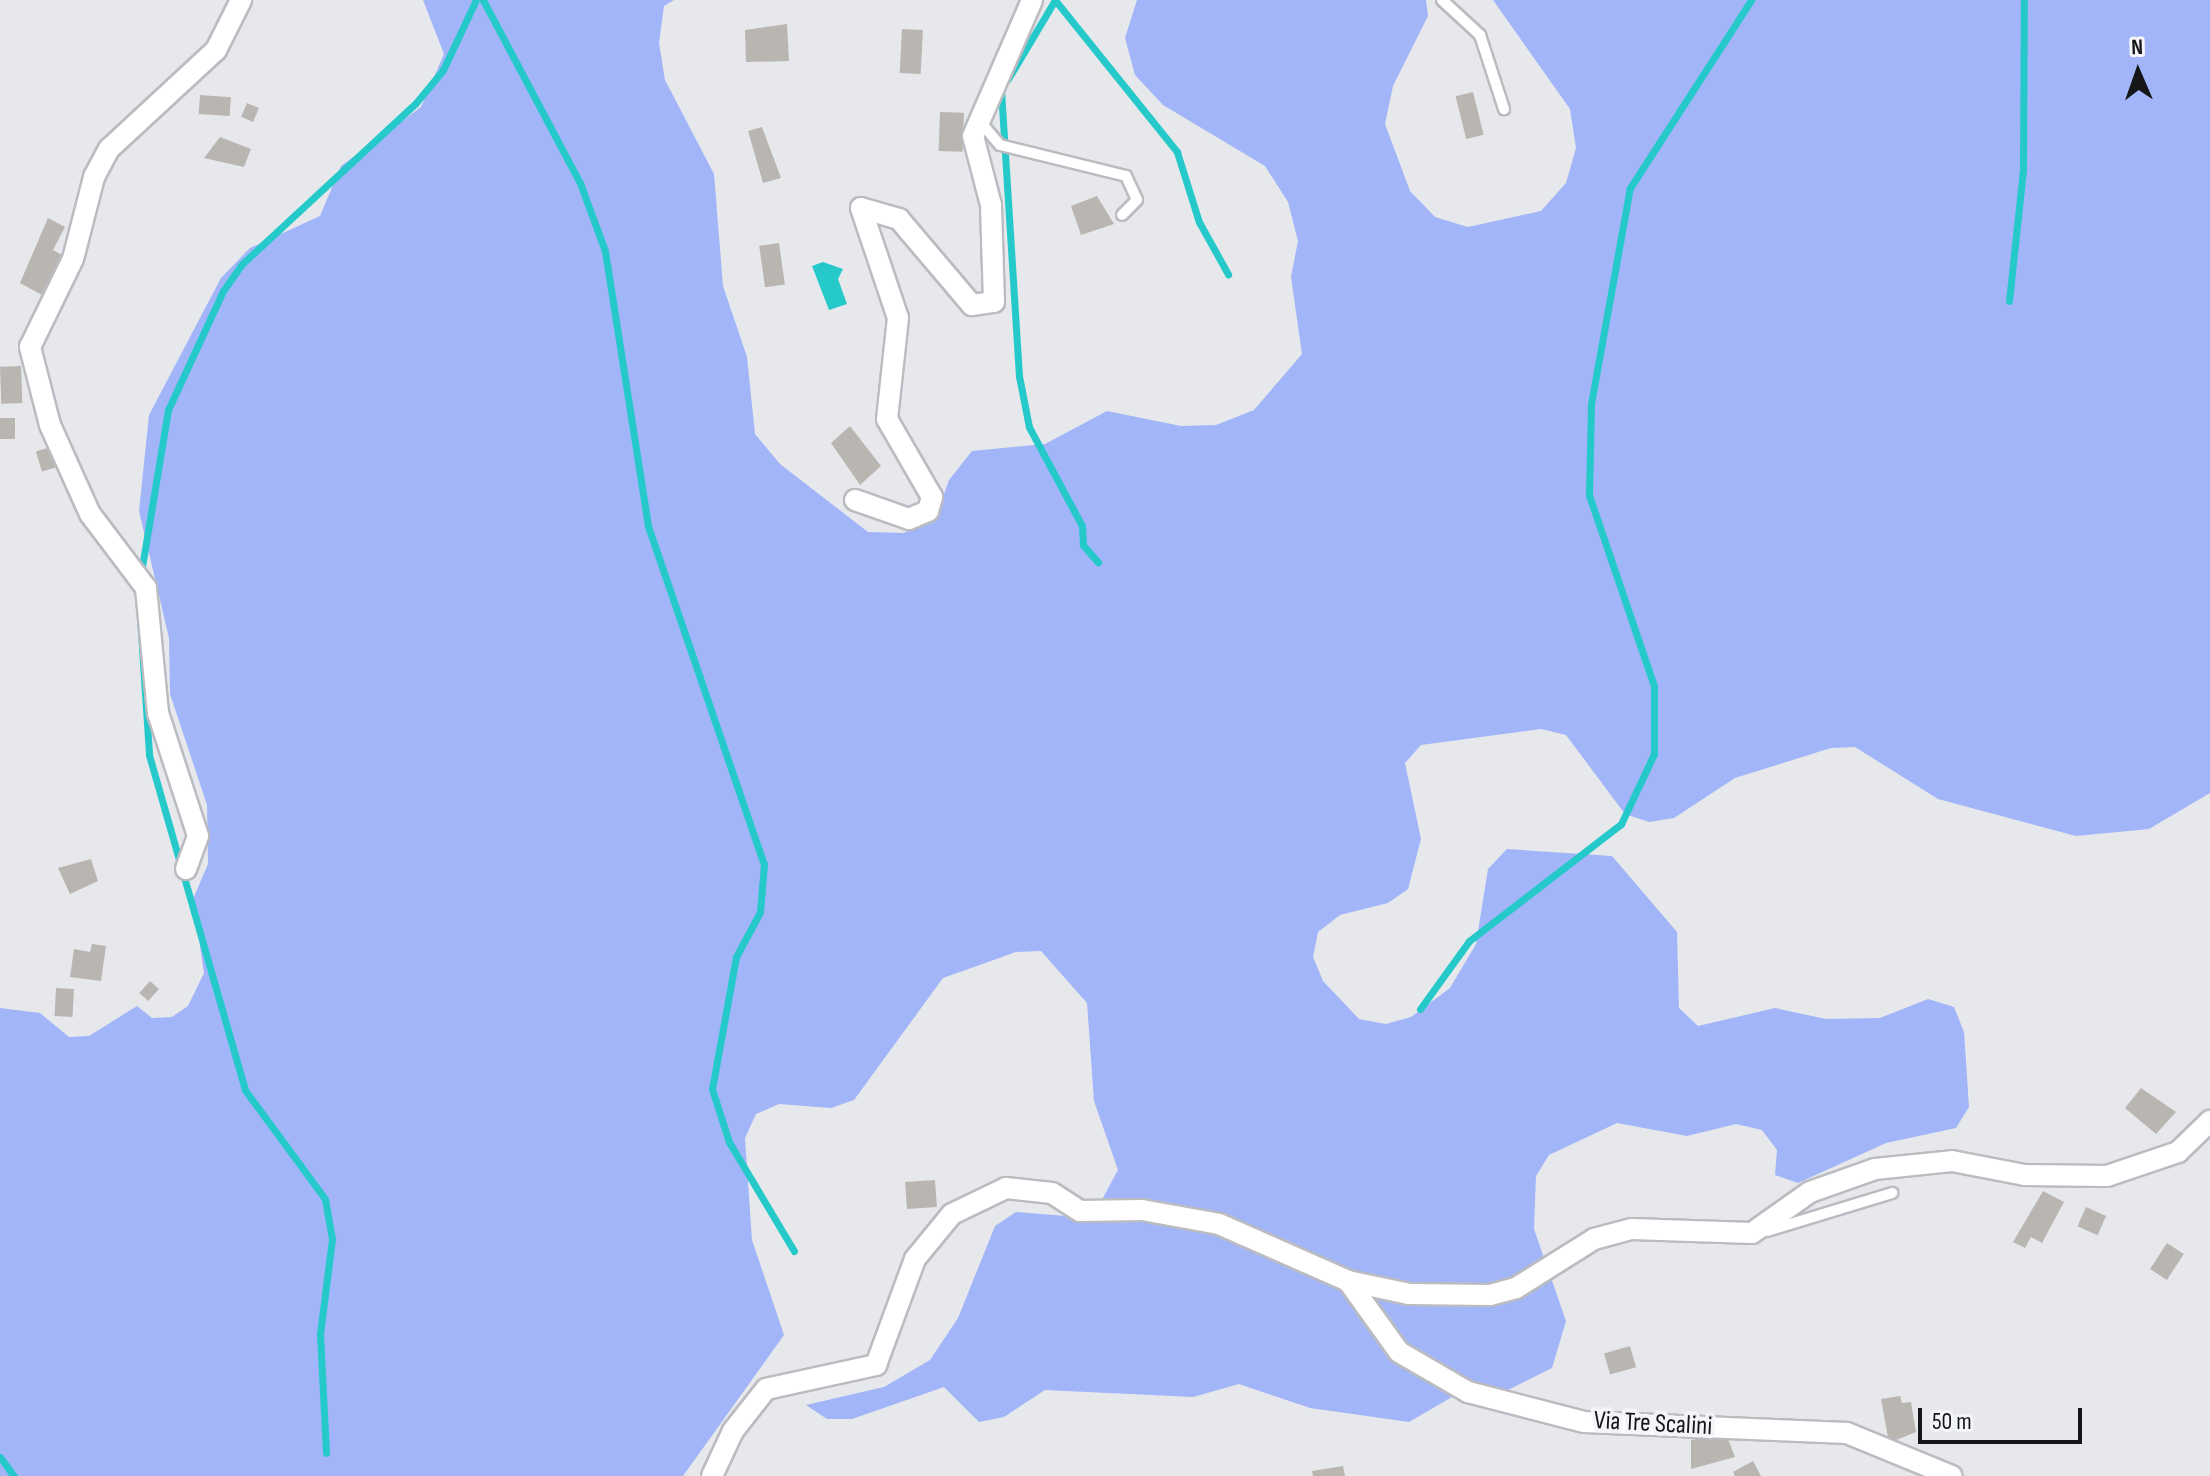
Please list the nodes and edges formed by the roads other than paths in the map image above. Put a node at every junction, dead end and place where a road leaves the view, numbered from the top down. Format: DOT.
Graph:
graph roads {
  1 [pos="241,0"];
  2 [pos="1032,0"];
  3 [pos="1442,0"];
  4 [pos="1504,109"];
  5 [pos="977,118"];
  6 [pos="1122,215"];
  7 [pos="855,500"];
  8 [pos="186,869"];
  9 [pos="2210,1121"];
  10 [pos="1892,1193"];
  11 [pos="1752,1233"];
  12 [pos="1348,1281"];
  13 [pos="712,1476"];
  14 [pos="1952,1476"];
  1 -- 8 [label="street"];
  2 -- 5 [label="street"];
  3 -- 4 [label="lane"];
  5 -- 6 [label="lane"];
  5 -- 7 [label="street"];
  9 -- 11 [label="street"];
  10 -- 11 [label="lane"];
  11 -- 12 [label="street"];
  12 -- 13 [label="street"];
  12 -- 14 [label="street, Via Tre Scalini"];
}
